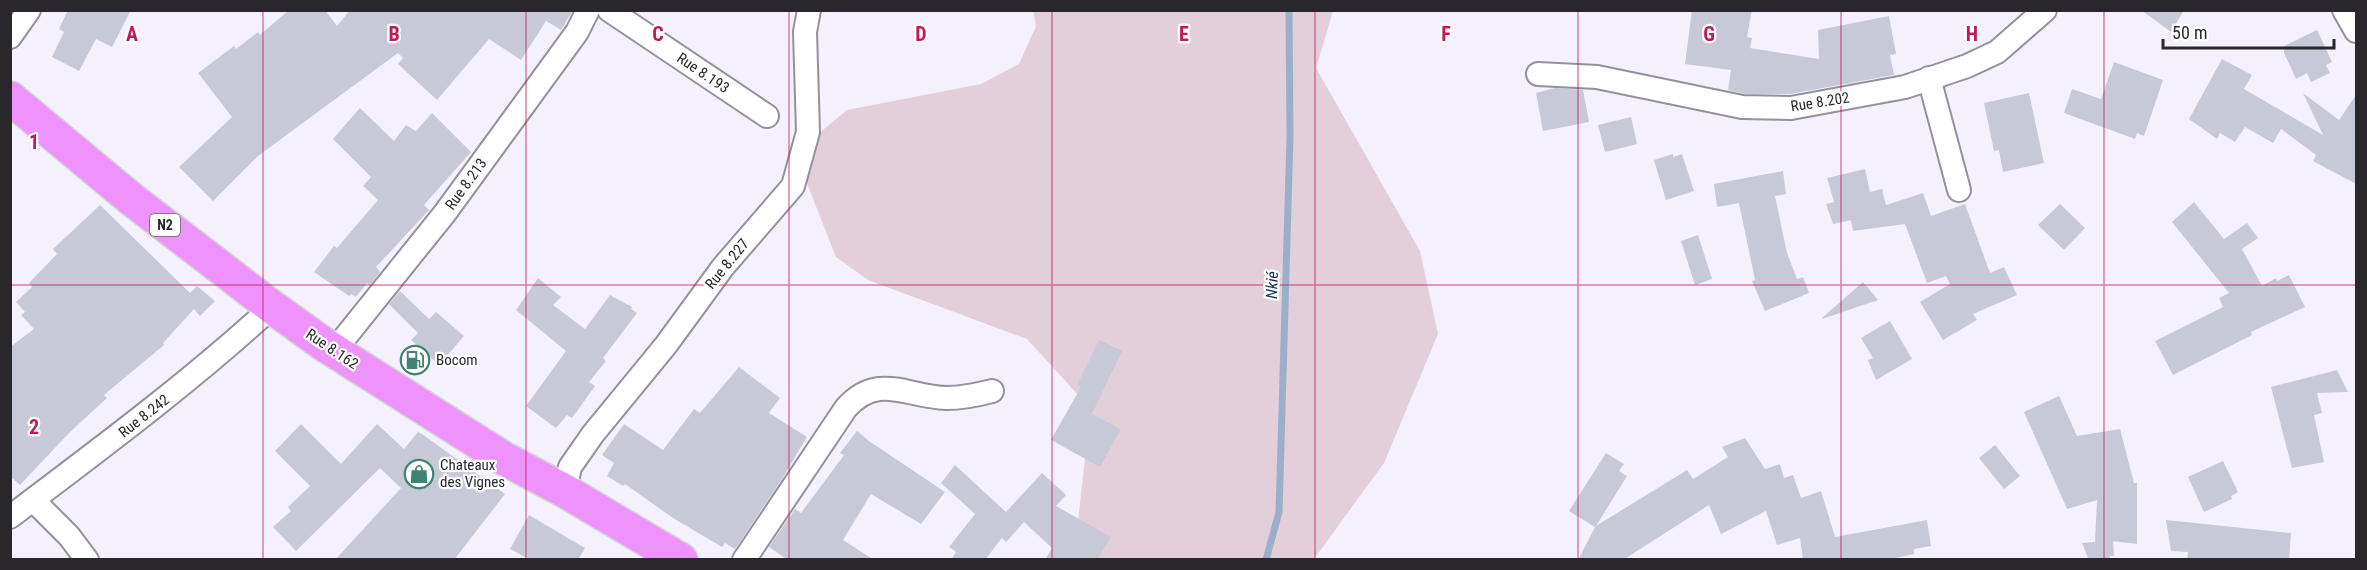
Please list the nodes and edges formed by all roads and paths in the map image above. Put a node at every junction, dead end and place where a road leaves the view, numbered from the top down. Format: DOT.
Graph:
graph roads {
  1 [pos="29,10"];
  2 [pos="588,10"];
  3 [pos="609,10"];
  4 [pos="809,10"];
  5 [pos="2045,10"];
  6 [pos="2344,10"];
  7 [pos="2356,31"];
  8 [pos="10,37"];
  9 [pos="1538,74"];
  10 [pos="1929,78"];
  11 [pos="10,98"];
  12 [pos="767,116"];
  13 [pos="1959,190"];
  14 [pos="272,307"];
  15 [pos="334,351"];
  16 [pos="992,391"];
  17 [pos="565,491"];
  18 [pos="33,500"];
  19 [pos="10,517"];
  20 [pos="87,560"];
  21 [pos="681,560"];
  22 [pos="744,560"];
  1 -- 8 [label="street"];
  2 -- 15 [label="street, Rue 8.213"];
  3 -- 12 [label="street, Rue 8.193"];
  4 -- 17 [label="street, Rue 8.227"];
  5 -- 10 [label="street, Rue 8.202"];
  6 -- 7 [label="street"];
  9 -- 10 [label="street, Rue 8.202"];
  10 -- 13 [label="street"];
  11 -- 14 [label="highway, Rue 8.162 / N2"];
  14 -- 15 [label="highway, Rue 8.162 / N2"];
  14 -- 18 [label="street, Rue 8.242"];
  15 -- 17 [label="highway, Rue 8.162 / N2"];
  16 -- 22 [label="street"];
  17 -- 21 [label="highway, Rue 8.162 / N2"];
  18 -- 19 [label="street, Rue 8.242"];
  18 -- 20 [label="street"];
}
